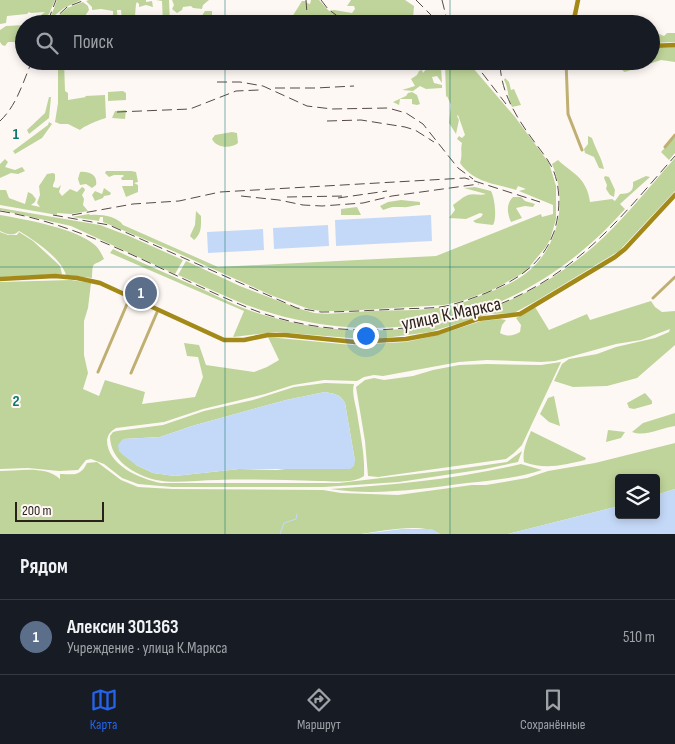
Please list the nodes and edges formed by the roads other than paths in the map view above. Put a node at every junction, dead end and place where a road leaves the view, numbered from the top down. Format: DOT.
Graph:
graph roads {
  1 [pos="578,0"];
  2 [pos="575,15"];
  3 [pos="675,45"];
  4 [pos="660,46"];
  5 [pos="566,70"];
  6 [pos="675,134"];
  7 [pos="665,147"];
  8 [pos="582,150"];
  9 [pos="675,195"];
  10 [pos="675,277"];
  11 [pos="0,278"];
  12 [pos="130,297"];
  13 [pos="653,298"];
  14 [pos="158,310"];
  15 [pos="98,372"];
  16 [pos="131,373"];
  1 -- 2 [label="main road"];
  3 -- 4 [label="main road"];
  5 -- 8 [label="street"];
  6 -- 7 [label="street"];
  9 -- 14 [label="main road, улица К.Маркса"];
  10 -- 13 [label="street"];
  11 -- 12 [label="main road, улица К.Маркса"];
  12 -- 14 [label="main road, улица К.Маркса"];
  12 -- 15 [label="street"];
  14 -- 16 [label="street"];
}
